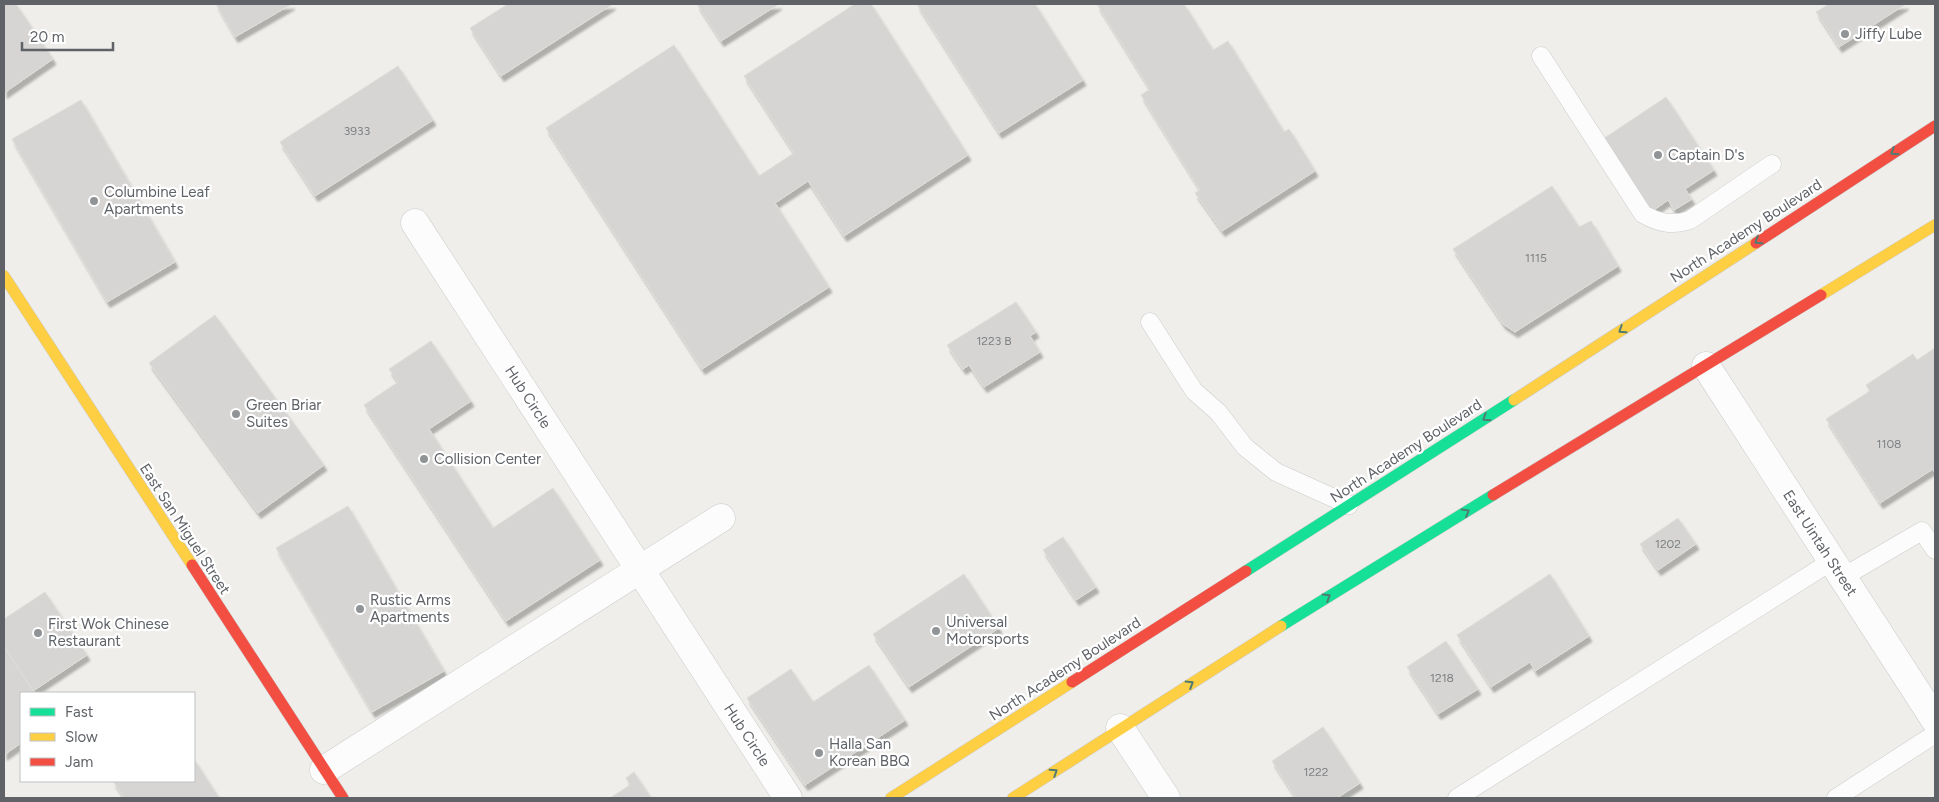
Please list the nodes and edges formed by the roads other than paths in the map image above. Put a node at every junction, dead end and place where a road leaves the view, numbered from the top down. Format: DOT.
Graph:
graph roads {
  1 [pos="1541,56"];
  2 [pos="1935,126"];
  3 [pos="1772,164"];
  4 [pos="415,223"];
  5 [pos="1935,225"];
  6 [pos="4,276"];
  7 [pos="1150,322"];
  8 [pos="1706,366"];
  9 [pos="1349,505"];
  10 [pos="721,518"];
  11 [pos="1935,550"];
  12 [pos="1837,569"];
  13 [pos="641,570"];
  14 [pos="1935,720"];
  15 [pos="1120,728"];
  16 [pos="1935,734"];
  17 [pos="324,770"];
  18 [pos="342,798"];
  19 [pos="788,798"];
  20 [pos="891,798"];
  21 [pos="1013,798"];
  22 [pos="1166,798"];
  23 [pos="1457,798"];
  24 [pos="1836,798"];
  1 -- 3 [label="lane"];
  2 -- 9 [label="main road, North Academy Boulevard, one-way"];
  4 -- 13 [label="street, Hub Circle"];
  5 -- 8 [label="main road"];
  6 -- 17 [label="main road, East San Miguel Street"];
  7 -- 9 [label="lane"];
  8 -- 12 [label="street, East Uintah Street"];
  15 -- 8 [label="main road, one-way"];
  9 -- 20 [label="main road, North Academy Boulevard"];
  10 -- 13 [label="street"];
  11 -- 12 [label="lane"];
  12 -- 14 [label="street, East Uintah Street"];
  12 -- 23 [label="lane"];
  13 -- 17 [label="street"];
  13 -- 19 [label="street, Hub Circle"];
  21 -- 15 [label="main road, one-way"];
  15 -- 22 [label="street"];
  16 -- 24 [label="lane"];
  17 -- 18 [label="main road, East San Miguel Street"];
}
